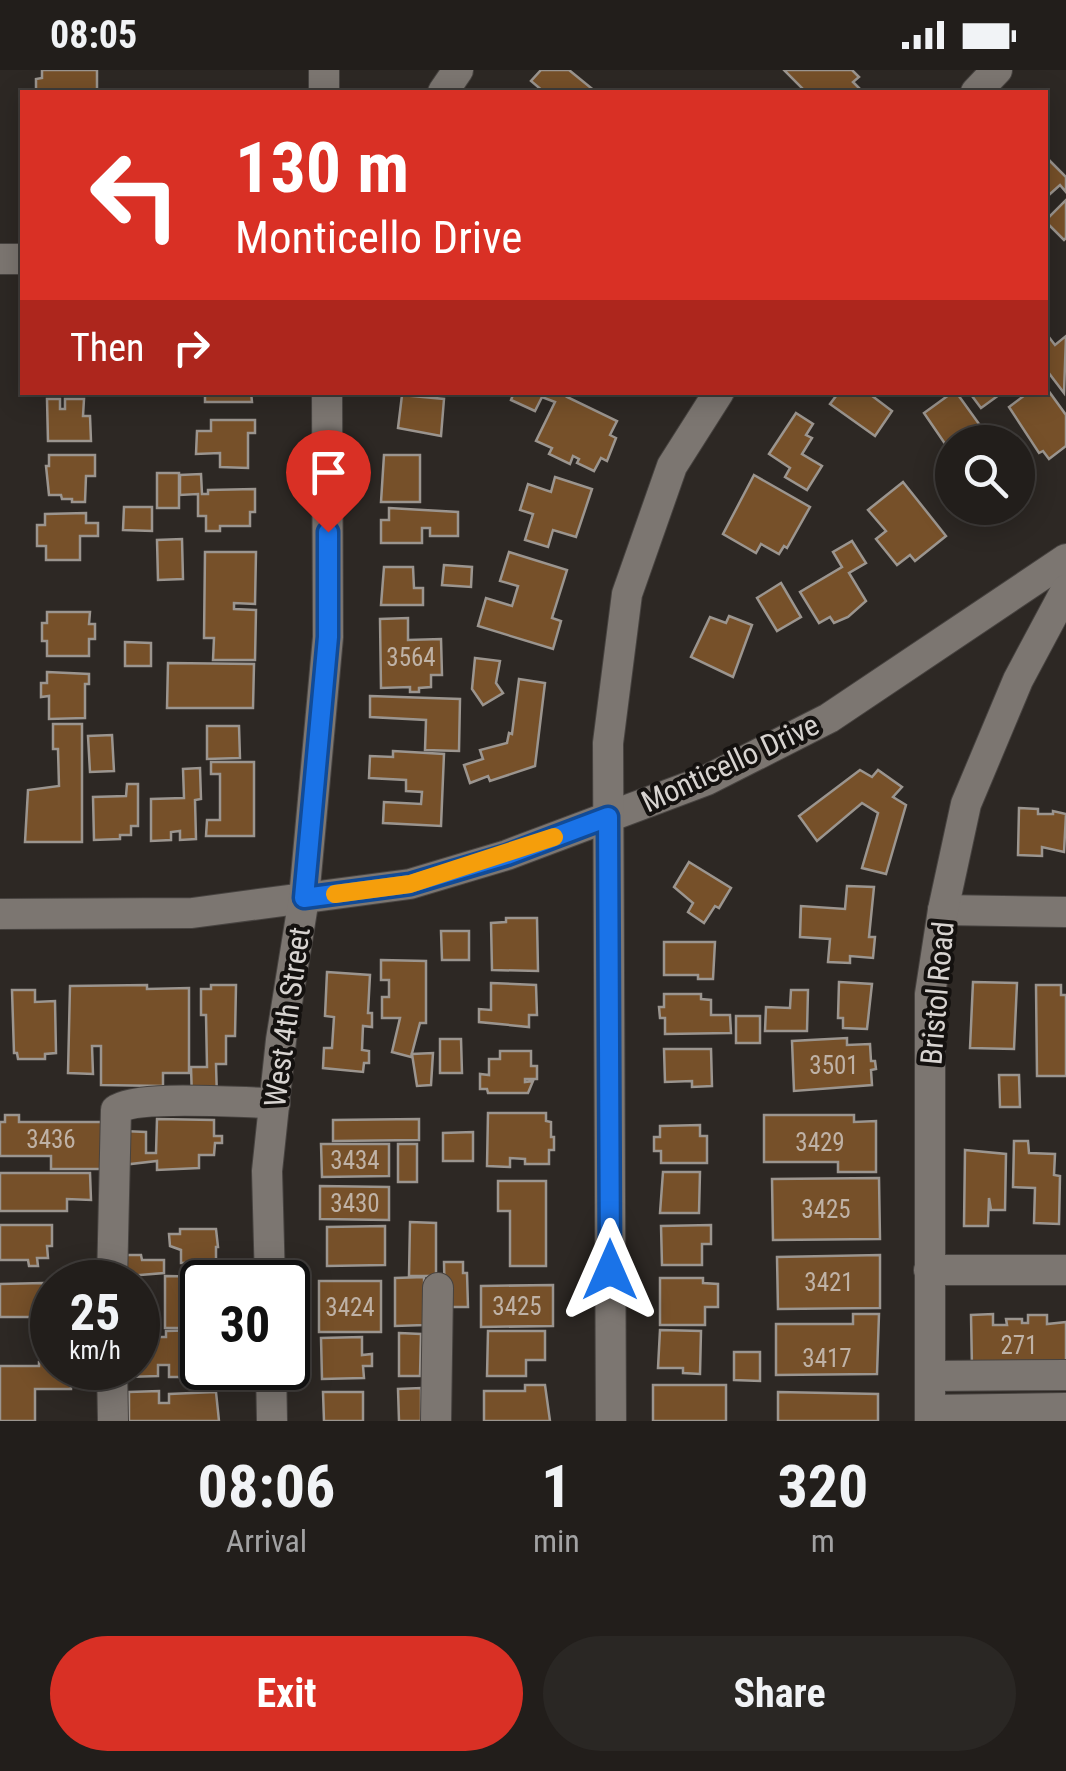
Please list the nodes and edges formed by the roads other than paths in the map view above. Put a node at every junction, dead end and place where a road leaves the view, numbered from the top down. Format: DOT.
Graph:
graph roads {
  1 [pos="997,70"];
  2 [pos="978,90"];
  3 [pos="326,395"];
  4 [pos="717,395"];
  5 [pos="1066,559"];
  6 [pos="1066,590"];
  7 [pos="608,817"];
  8 [pos="304,898"];
  9 [pos="943,910"];
  10 [pos="1066,912"];
  11 [pos="0,914"];
  12 [pos="275,1103"];
  13 [pos="113,1260"];
  14 [pos="269,1260"];
  15 [pos="928,1270"];
  16 [pos="1066,1270"];
  17 [pos="438,1288"];
  18 [pos="1066,1375"];
  19 [pos="930,1376"];
  20 [pos="112,1390"];
  21 [pos="271,1390"];
  22 [pos="1066,1408"];
  23 [pos="930,1415"];
  24 [pos="113,1421"];
  25 [pos="272,1421"];
  26 [pos="436,1421"];
  27 [pos="611,1421"];
  1 -- 2 [label="street"];
  3 -- 8 [label="street, West 4th Street"];
  4 -- 7 [label="street"];
  5 -- 7 [label="street, Monticello Drive"];
  6 -- 9 [label="street, Bristol Road"];
  7 -- 8 [label="street, Monticello Drive"];
  7 -- 27 [label="street"];
  8 -- 11 [label="street, Monticello Drive"];
  8 -- 12 [label="street, West 4th Street"];
  9 -- 10 [label="street"];
  9 -- 15 [label="street, Bristol Road"];
  12 -- 13 [label="street"];
  12 -- 14 [label="street, West 4th Street"];
  15 -- 16 [label="street"];
  15 -- 19 [label="street, Bristol Road"];
  17 -- 26 [label="street"];
  18 -- 19 [label="street"];
  19 -- 23 [label="street, Bristol Road"];
  20 -- 24 [label="street"];
  21 -- 25 [label="street"];
  22 -- 23 [label="street"];
}
